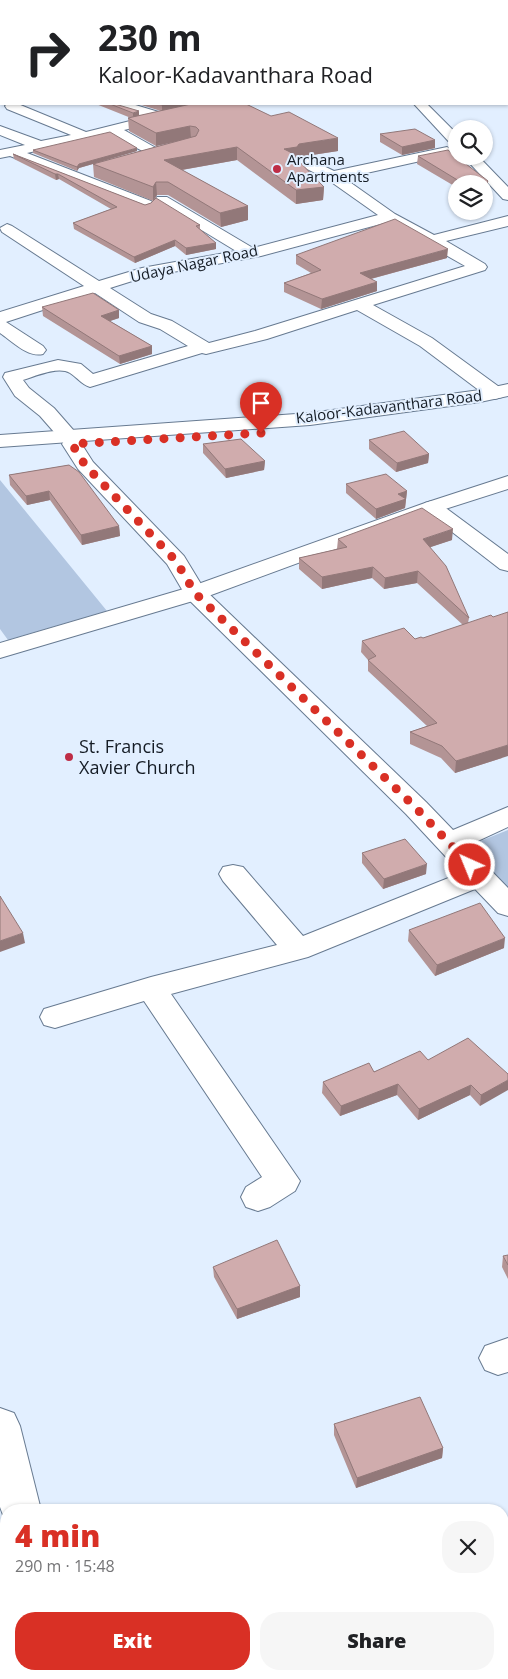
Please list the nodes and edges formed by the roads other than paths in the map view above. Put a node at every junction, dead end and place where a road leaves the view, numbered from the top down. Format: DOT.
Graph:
graph roads {
  1 [pos="122,105"];
  2 [pos="209,105"];
  3 [pos="421,105"];
  4 [pos="12,106"];
  5 [pos="160,116"];
  6 [pos="112,129"];
  7 [pos="0,130"];
  8 [pos="85,136"];
  9 [pos="448,141"];
  10 [pos="190,144"];
  11 [pos="40,146"];
  12 [pos="448,147"];
  13 [pos="6,153"];
  14 [pos="154,153"];
  15 [pos="137,158"];
  16 [pos="304,162"];
  17 [pos="479,165"];
  18 [pos="332,176"];
  19 [pos="508,195"];
  20 [pos="162,200"];
  21 [pos="146,204"];
  22 [pos="390,217"];
  23 [pos="508,221"];
  24 [pos="7,230"];
  25 [pos="432,240"];
  26 [pos="251,252"];
  27 [pos="96,287"];
  28 [pos="360,306"];
  29 [pos="0,318"];
  30 [pos="0,325"];
  31 [pos="204,347"];
  32 [pos="37,350"];
  33 [pos="504,395"];
  34 [pos="70,440"];
  35 [pos="0,441"];
  36 [pos="0,449"];
  37 [pos="508,482"];
  38 [pos="432,507"];
  39 [pos="508,564"];
  40 [pos="195,593"];
  41 [pos="0,651"];
  42 [pos="508,816"];
  43 [pos="449,843"];
  44 [pos="233,874"];
  45 [pos="480,876"];
  46 [pos="508,906"];
  47 [pos="298,950"];
  48 [pos="151,988"];
  49 [pos="55,1017"];
  50 [pos="258,1197"];
  51 [pos="0,1426"];
  52 [pos="20,1504"];
  1 -- 5 [label="street"];
  2 -- 5 [label="street"];
  3 -- 9 [label="street"];
  4 -- 8 [label="street"];
  5 -- 6 [label="street"];
  6 -- 8 [label="street"];
  6 -- 14 [label="street"];
  7 -- 11 [label="street"];
  8 -- 11 [label="street"];
  10 -- 14 [label="street"];
  11 -- 13 [label="street"];
  12 -- 18 [label="street"];
  13 -- 21 [label="street"];
  14 -- 15 [label="street"];
  16 -- 18 [label="street"];
  17 -- 19 [label="street"];
  18 -- 22 [label="street"];
  20 -- 26 [label="street"];
  22 -- 25 [label="street"];
  22 -- 26 [label="street, Udaya Nagar Road"];
  23 -- 25 [label="street"];
  24 -- 27 [label="street"];
  25 -- 28 [label="street"];
  26 -- 27 [label="street, Udaya Nagar Road"];
  27 -- 29 [label="street, Udaya Nagar Road"];
  27 -- 31 [label="street"];
  28 -- 31 [label="street"];
  28 -- 33 [label="street"];
  30 -- 32 [label="street"];
  31 -- 34 [label="street"];
  33 -- 34 [label="street, Kaloor-Kadavanthara Road"];
  34 -- 35 [label="street, Kaloor-Kadavanthara Road"];
  34 -- 36 [label="street, Kaloor-Kadavanthara Road"];
  34 -- 40 [label="street"];
  37 -- 38 [label="street"];
  38 -- 39 [label="street"];
  38 -- 40 [label="street"];
  40 -- 41 [label="street"];
  40 -- 43 [label="street"];
  42 -- 43 [label="street"];
  43 -- 45 [label="street"];
  44 -- 47 [label="street"];
  45 -- 46 [label="street"];
  45 -- 47 [label="street"];
  47 -- 48 [label="street"];
  48 -- 49 [label="street"];
  48 -- 50 [label="street"];
  51 -- 52 [label="street"];
}
